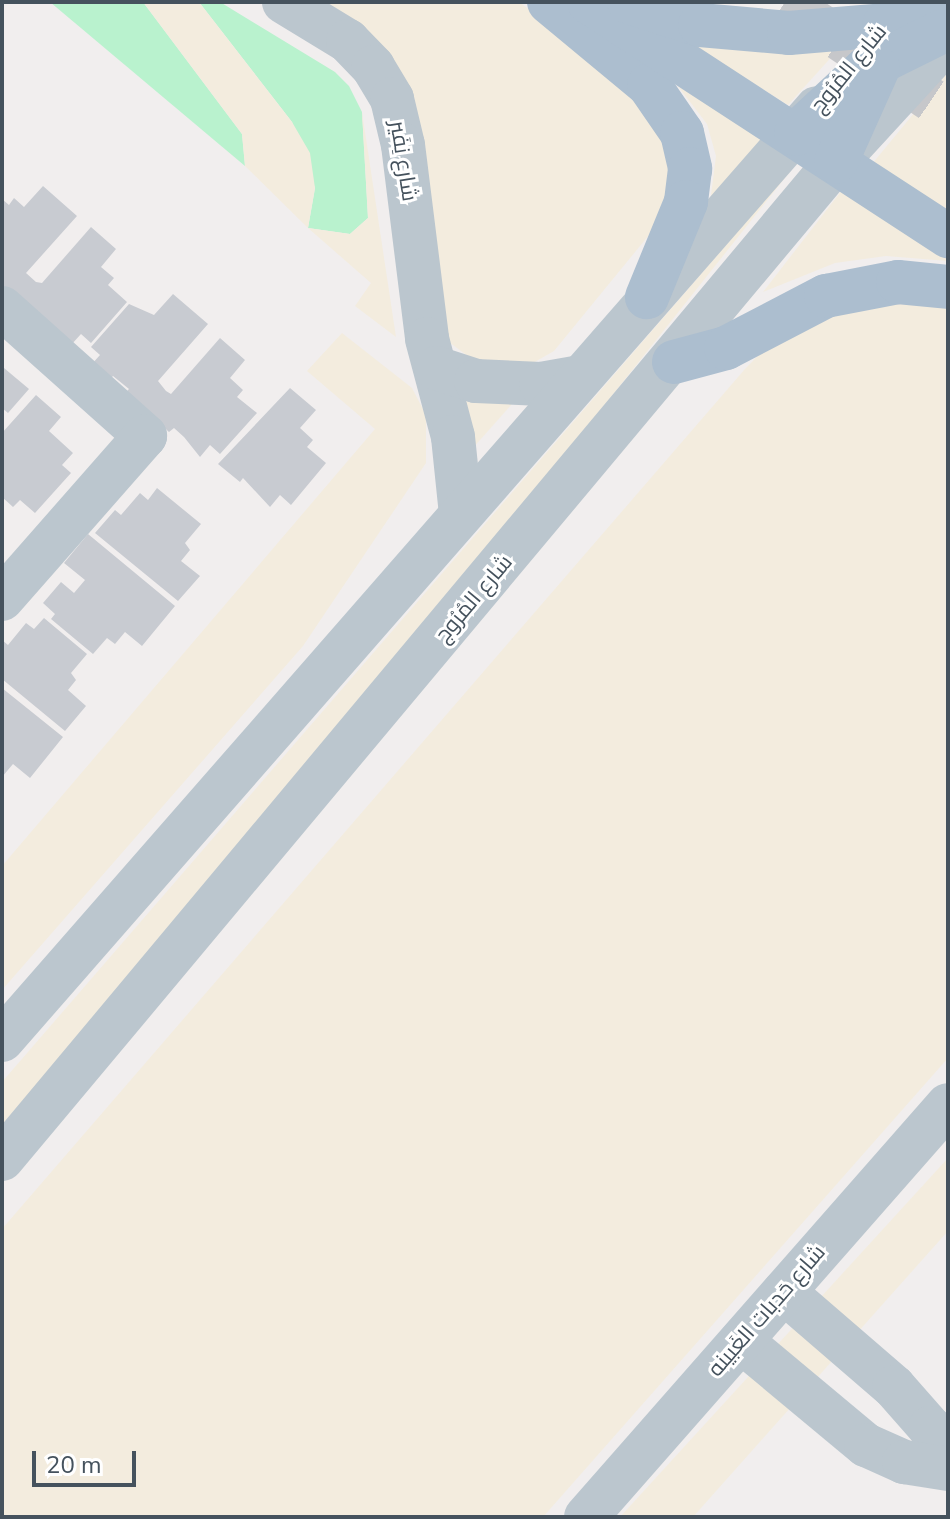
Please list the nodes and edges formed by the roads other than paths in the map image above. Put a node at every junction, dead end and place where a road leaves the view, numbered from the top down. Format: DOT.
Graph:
graph roads {
  1 [pos="284,2"];
  2 [pos="549,2"];
  3 [pos="589,2"];
  4 [pos="630,2"];
  5 [pos="685,2"];
  6 [pos="940,2"];
  7 [pos="889,22"];
  8 [pos="948,29"];
  9 [pos="948,40"];
  10 [pos="796,134"];
  11 [pos="836,162"];
  12 [pos="948,236"];
  13 [pos="948,287"];
  14 [pos="647,297"];
  15 [pos="2,308"];
  16 [pos="674,362"];
  17 [pos="436,368"];
  18 [pos="576,378"];
  19 [pos="461,514"];
  20 [pos="2,599"];
  21 [pos="2,1040"];
  22 [pos="948,1105"];
  23 [pos="2,1159"];
  24 [pos="784,1292"];
  25 [pos="741,1341"];
  26 [pos="916,1410"];
  27 [pos="882,1453"];
  28 [pos="948,1466"];
  29 [pos="586,1517"];
  1 -- 17 [label="street, شارع نِفَير"];
  2 -- 14 [label="main road"];
  3 -- 10 [label="main road"];
  4 -- 5 [label="main road"];
  4 -- 7 [label="main road"];
  6 -- 7 [label="main road"];
  7 -- 8 [label="main road"];
  7 -- 10 [label="street, شارع المُرُوج"];
  7 -- 11 [label="main road"];
  9 -- 11 [label="street, شارع المُرُوج"];
  10 -- 11 [label="main road"];
  10 -- 14 [label="street, شارع المُرُوج"];
  11 -- 12 [label="main road"];
  11 -- 16 [label="street, شارع المُرُوج"];
  13 -- 16 [label="main road"];
  14 -- 18 [label="street, شارع المُرُوج"];
  15 -- 20 [label="street"];
  16 -- 23 [label="street, شارع المُرُوج"];
  17 -- 18 [label="street"];
  17 -- 19 [label="street, شارع نِفَير"];
  18 -- 19 [label="street, شارع المُرُوج"];
  19 -- 21 [label="street, شارع المُرُوج"];
  22 -- 24 [label="street, شارع حَدبات الغَبينه"];
  24 -- 25 [label="street, شارع حَدبات الغَبينه"];
  24 -- 26 [label="street"];
  25 -- 27 [label="street"];
  25 -- 29 [label="street, شارع حَدبات الغَبينه"];
  26 -- 27 [label="street"];
  26 -- 28 [label="street"];
  27 -- 28 [label="street"];
}
